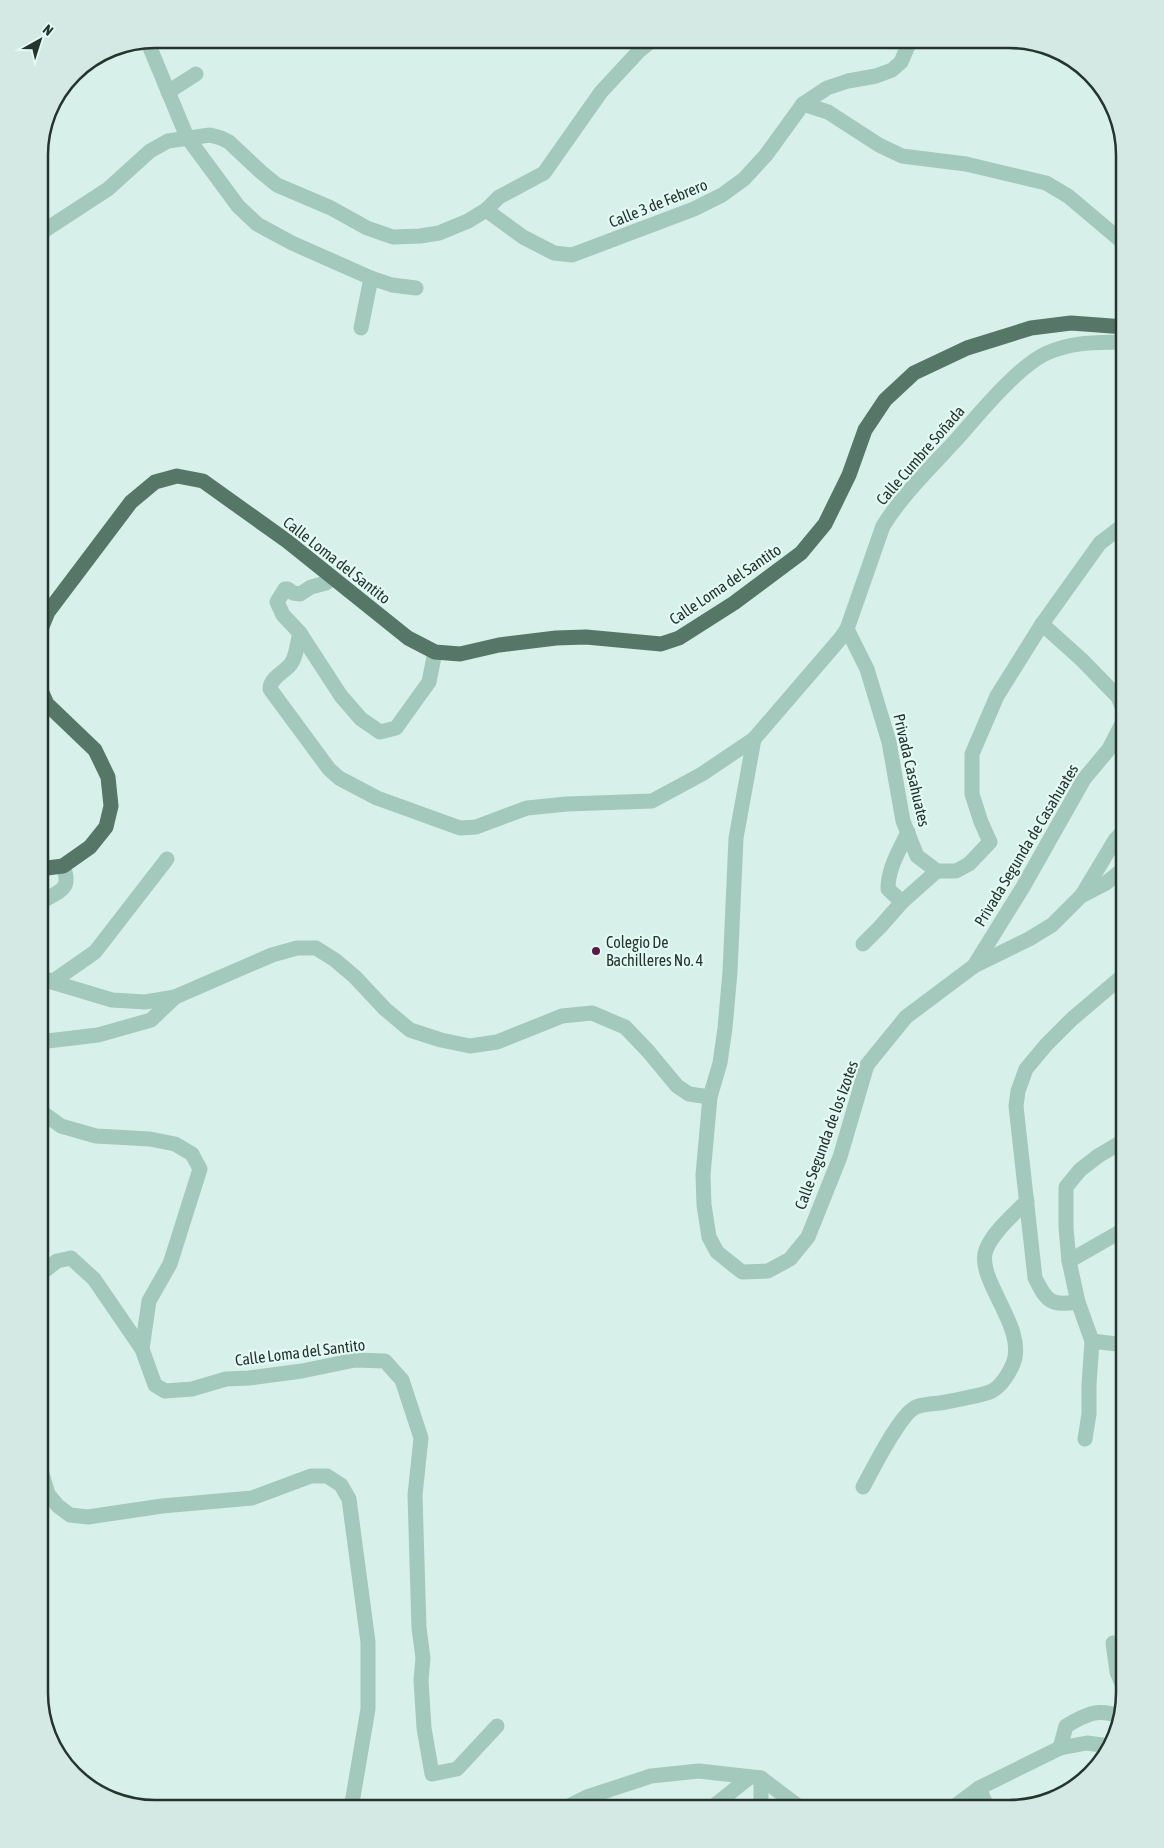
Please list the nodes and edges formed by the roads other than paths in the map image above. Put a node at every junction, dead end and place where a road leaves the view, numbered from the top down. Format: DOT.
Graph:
graph roads {
  1 [pos="150,48"];
  2 [pos="642,48"];
  3 [pos="906,48"];
  4 [pos="196,74"];
  5 [pos="168,92"];
  6 [pos="803,104"];
  7 [pos="187,138"];
  8 [pos="486,210"];
  9 [pos="48,228"];
  10 [pos="1116,236"];
  11 [pos="371,278"];
  12 [pos="416,288"];
  13 [pos="1116,326"];
  14 [pos="361,328"];
  15 [pos="1116,342"];
  16 [pos="1116,531"];
  17 [pos="331,578"];
  18 [pos="48,612"];
  19 [pos="1042,624"];
  20 [pos="847,629"];
  21 [pos="300,633"];
  22 [pos="435,652"];
  23 [pos="1116,695"];
  24 [pos="48,708"];
  25 [pos="1116,735"];
  26 [pos="754,739"];
  27 [pos="908,832"];
  28 [pos="1116,847"];
  29 [pos="167,859"];
  30 [pos="63,866"];
  31 [pos="48,868"];
  32 [pos="937,871"];
  33 [pos="1116,875"];
  34 [pos="1081,896"];
  35 [pos="48,898"];
  36 [pos="902,902"];
  37 [pos="863,944"];
  38 [pos="974,966"];
  39 [pos="48,976"];
  40 [pos="48,979"];
  41 [pos="1116,982"];
  42 [pos="175,996"];
  43 [pos="48,1041"];
  44 [pos="710,1097"];
  45 [pos="48,1117"];
  46 [pos="1116,1145"];
  47 [pos="1027,1201"];
  48 [pos="1116,1234"];
  49 [pos="1070,1261"];
  50 [pos="48,1268"];
  51 [pos="1078,1302"];
  52 [pos="1092,1341"];
  53 [pos="1116,1343"];
  54 [pos="142,1349"];
  55 [pos="1085,1439"];
  56 [pos="863,1487"];
  57 [pos="48,1494"];
  58 [pos="1113,1643"];
  59 [pos="1116,1665"];
  60 [pos="1112,1714"];
  61 [pos="497,1726"];
  62 [pos="1087,1743"];
  63 [pos="1103,1745"];
  64 [pos="1060,1748"];
  65 [pos="1099,1751"];
  66 [pos="756,1778"];
  67 [pos="979,1788"];
  68 [pos="353,1800"];
  69 [pos="581,1800"];
  70 [pos="723,1800"];
  71 [pos="760,1800"];
  72 [pos="789,1800"];
  73 [pos="963,1800"];
  74 [pos="984,1800"];
  1 -- 5 [label="street"];
  2 -- 8 [label="street"];
  3 -- 6 [label="street, Calle 3 de Febrero"];
  4 -- 5 [label="street"];
  5 -- 7 [label="street"];
  6 -- 8 [label="street, Calle 3 de Febrero"];
  6 -- 10 [label="street"];
  7 -- 8 [label="street"];
  7 -- 9 [label="street"];
  7 -- 11 [label="street"];
  11 -- 12 [label="street"];
  11 -- 14 [label="street"];
  13 -- 22 [label="main road, Calle Loma del Santito"];
  15 -- 20 [label="street, Calle Cumbre Soñada"];
  16 -- 19 [label="street"];
  17 -- 18 [label="main road, Calle Loma del Santito"];
  17 -- 21 [label="street"];
  17 -- 22 [label="main road, Calle Loma del Santito"];
  19 -- 23 [label="street"];
  19 -- 32 [label="street"];
  20 -- 26 [label="street, Calle Cumbre Soñada"];
  20 -- 27 [label="street, Privada Casahuates"];
  21 -- 22 [label="street"];
  21 -- 26 [label="street, Calle Cumbre Soñada"];
  24 -- 30 [label="main road"];
  25 -- 38 [label="street, Privada Segunda de Casahuates"];
  26 -- 44 [label="street"];
  27 -- 32 [label="street, Privada Casahuates"];
  27 -- 36 [label="street"];
  28 -- 34 [label="street"];
  29 -- 39 [label="street"];
  30 -- 31 [label="main road"];
  30 -- 35 [label="street"];
  32 -- 36 [label="street"];
  33 -- 34 [label="street, Calle Segunda de los Izotes"];
  34 -- 38 [label="street, Calle Segunda de los Izotes"];
  36 -- 37 [label="street"];
  38 -- 44 [label="street, Calle Segunda de los Izotes"];
  40 -- 42 [label="street"];
  41 -- 47 [label="street"];
  42 -- 43 [label="street"];
  42 -- 44 [label="street"];
  45 -- 54 [label="street, Calle Loma del Santito"];
  46 -- 49 [label="street"];
  47 -- 51 [label="street"];
  47 -- 56 [label="street"];
  48 -- 49 [label="street"];
  49 -- 51 [label="street"];
  50 -- 54 [label="street"];
  51 -- 52 [label="street"];
  52 -- 53 [label="street"];
  52 -- 55 [label="street"];
  54 -- 61 [label="street, Calle Loma del Santito"];
  57 -- 68 [label="street"];
  58 -- 59 [label="street"];
  60 -- 64 [label="street"];
  62 -- 63 [label="street"];
  62 -- 64 [label="street"];
  62 -- 65 [label="street"];
  64 -- 67 [label="street"];
  66 -- 69 [label="street"];
  66 -- 70 [label="street"];
  66 -- 71 [label="street"];
  66 -- 72 [label="street"];
  67 -- 73 [label="street"];
  67 -- 74 [label="street"];
}
